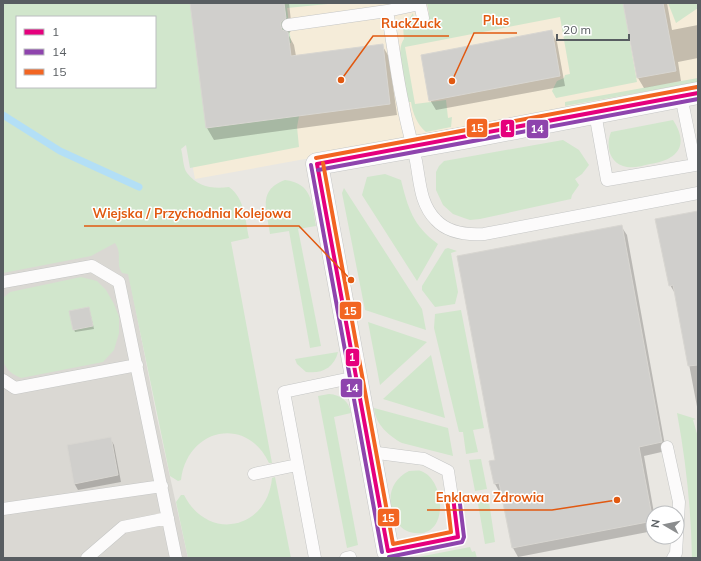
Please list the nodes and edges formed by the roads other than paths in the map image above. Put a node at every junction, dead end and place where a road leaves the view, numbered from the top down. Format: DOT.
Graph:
graph roads {
  1 [pos="387,11"];
  2 [pos="423,18"];
  3 [pos="288,25"];
  4 [pos="690,95"];
  5 [pos="595,113"];
  6 [pos="412,147"];
  7 [pos="698,193"];
  8 [pos="3,282"];
  9 [pos="137,365"];
  10 [pos="356,377"];
  11 [pos="3,380"];
  12 [pos="667,447"];
  13 [pos="370,452"];
  14 [pos="296,465"];
  15 [pos="254,474"];
  16 [pos="162,486"];
  17 [pos="3,510"];
  18 [pos="168,518"];
  19 [pos="388,555"];
  20 [pos="88,558"];
  21 [pos="176,558"];
  22 [pos="315,558"];
  23 [pos="673,558"];
  1 -- 2 [label="lane"];
  1 -- 3 [label="lane"];
  1 -- 6 [label="lane"];
  4 -- 5 [label="street"];
  4 -- 5 [label="lane"];
  5 -- 6 [label="street"];
  6 -- 7 [label="lane"];
  6 -- 10 [label="street"];
  8 -- 9 [label="lane"];
  9 -- 11 [label="lane"];
  9 -- 16 [label="lane"];
  10 -- 13 [label="street"];
  10 -- 14 [label="lane"];
  12 -- 23 [label="lane"];
  13 -- 19 [label="street"];
  13 -- 19 [label="lane"];
  14 -- 15 [label="lane"];
  14 -- 22 [label="lane"];
  16 -- 17 [label="lane"];
  16 -- 18 [label="lane"];
  18 -- 20 [label="lane"];
  18 -- 21 [label="lane"];
}
